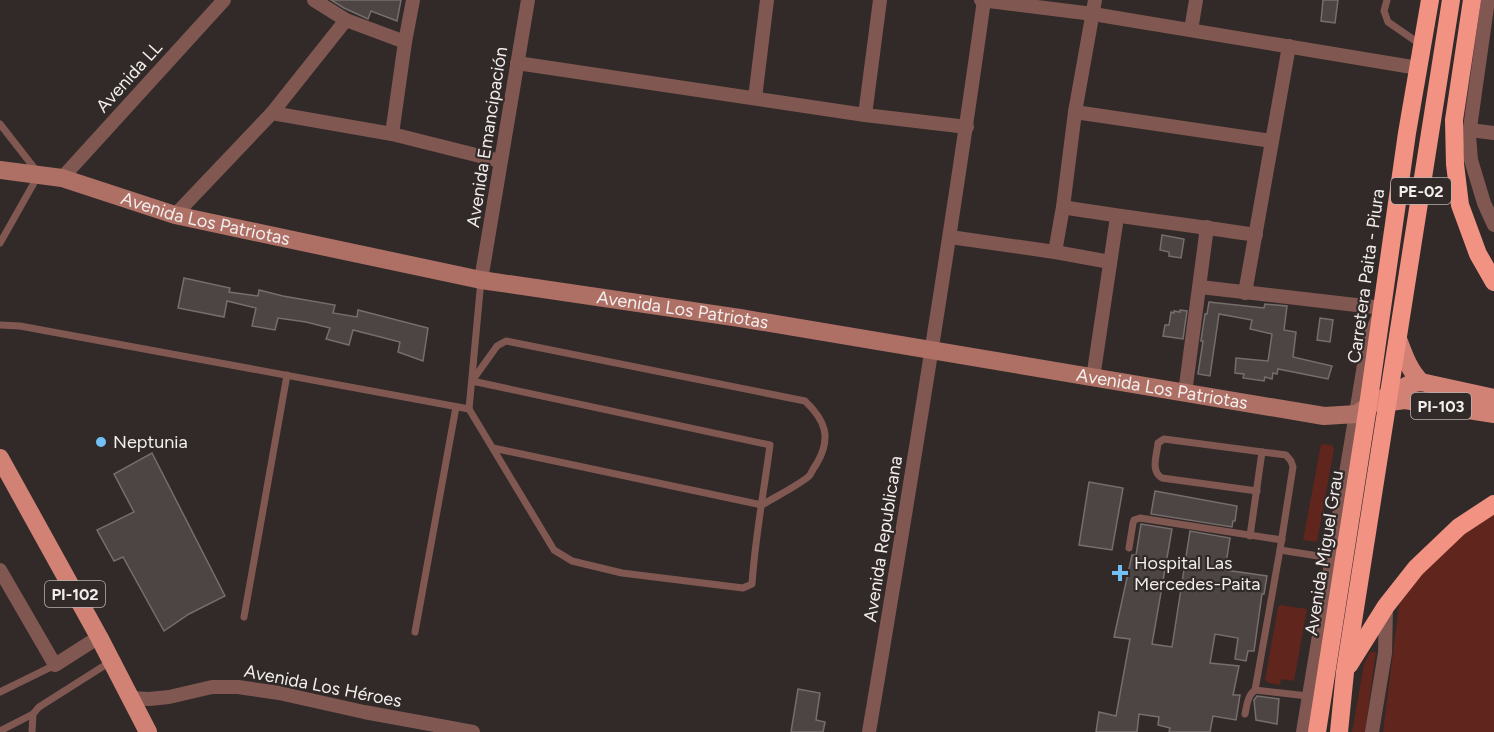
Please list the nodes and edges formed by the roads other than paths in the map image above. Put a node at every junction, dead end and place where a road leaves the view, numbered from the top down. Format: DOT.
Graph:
graph roads {
  1 [pos="224,0"];
  2 [pos="314,0"];
  3 [pos="413,0"];
  4 [pos="528,0"];
  5 [pos="767,0"];
  6 [pos="880,0"];
  7 [pos="983,0"];
  8 [pos="1196,0"];
  9 [pos="1386,0"];
  10 [pos="1430,0"];
  11 [pos="1451,0"];
  12 [pos="1472,0"];
  13 [pos="1488,0"];
  14 [pos="1094,7"];
  15 [pos="346,20"];
  16 [pos="1191,30"];
  17 [pos="405,42"];
  18 [pos="1422,45"];
  19 [pos="1289,46"];
  20 [pos="517,63"];
  21 [pos="1418,68"];
  22 [pos="755,98"];
  23 [pos="1075,112"];
  24 [pos="272,113"];
  25 [pos="865,115"];
  26 [pos="0,124"];
  27 [pos="967,127"];
  28 [pos="1470,130"];
  29 [pos="1494,133"];
  30 [pos="392,134"];
  31 [pos="1272,141"];
  32 [pos="500,161"];
  33 [pos="0,170"];
  34 [pos="39,174"];
  35 [pos="62,178"];
  36 [pos="1063,207"];
  37 [pos="175,215"];
  38 [pos="1117,217"];
  39 [pos="0,225"];
  40 [pos="1494,225"];
  41 [pos="8,227"];
  42 [pos="1207,227"];
  43 [pos="1256,235"];
  44 [pos="950,237"];
  45 [pos="0,243"];
  46 [pos="1055,252"];
  47 [pos="1110,262"];
  48 [pos="482,280"];
  49 [pos="1494,282"];
  50 [pos="1200,287"];
  51 [pos="1245,293"];
  52 [pos="1382,308"];
  53 [pos="0,325"];
  54 [pos="1398,339"];
  55 [pos="933,351"];
  56 [pos="287,375"];
  57 [pos="1093,378"];
  58 [pos="1372,380"];
  59 [pos="472,381"];
  60 [pos="1421,382"];
  61 [pos="1390,392"];
  62 [pos="1185,393"];
  63 [pos="1494,398"];
  64 [pos="456,406"];
  65 [pos="469,409"];
  66 [pos="1362,410"];
  67 [pos="1494,414"];
  68 [pos="493,448"];
  69 [pos="1262,452"];
  70 [pos="0,458"];
  71 [pos="1257,491"];
  72 [pos="1494,504"];
  73 [pos="762,505"];
  74 [pos="1250,536"];
  75 [pos="1282,540"];
  76 [pos="1129,548"];
  77 [pos="1280,550"];
  78 [pos="1331,558"];
  79 [pos="0,570"];
  80 [pos="1386,606"];
  81 [pos="244,617"];
  82 [pos="415,632"];
  83 [pos="99,637"];
  84 [pos="111,661"];
  85 [pos="55,665"];
  86 [pos="1345,672"];
  87 [pos="1255,690"];
  88 [pos="0,692"];
  89 [pos="1308,696"];
  90 [pos="130,698"];
  91 [pos="33,714"];
  92 [pos="1245,714"];
  93 [pos="0,730"];
  94 [pos="32,732"];
  95 [pos="148,732"];
  96 [pos="473,732"];
  97 [pos="870,732"];
  98 [pos="1303,732"];
  99 [pos="1317,732"];
  100 [pos="1339,732"];
  101 [pos="1372,732"];
  1 -- 35 [label="street, Avenida LL"];
  2 -- 15 [label="street"];
  3 -- 17 [label="street"];
  4 -- 20 [label="street, Avenida Emancipación"];
  5 -- 22 [label="street"];
  6 -- 25 [label="street"];
  7 -- 14 [label="street"];
  7 -- 27 [label="street, Avenida Republicana"];
  8 -- 16 [label="street"];
  9 -- 18 [label="lane"];
  10 -- 18 [label="highway, Carretera Paita - Piura / PE-02"];
  11 -- 54 [label="highway, PE-02"];
  12 -- 49 [label="highway, PE-02"];
  13 -- 28 [label="street"];
  14 -- 16 [label="street"];
  14 -- 23 [label="street"];
  15 -- 17 [label="street"];
  15 -- 24 [label="street"];
  16 -- 19 [label="street"];
  17 -- 30 [label="street"];
  18 -- 21 [label="highway, Carretera Paita - Piura / PE-02"];
  19 -- 21 [label="street"];
  19 -- 31 [label="street"];
  20 -- 22 [label="street"];
  20 -- 32 [label="street, Avenida Emancipación"];
  21 -- 52 [label="highway, Carretera Paita - Piura / PE-02"];
  22 -- 25 [label="street"];
  23 -- 31 [label="street"];
  23 -- 36 [label="street"];
  24 -- 30 [label="street"];
  24 -- 37 [label="street"];
  25 -- 27 [label="street"];
  26 -- 34 [label="lane"];
  27 -- 44 [label="street, Avenida Republicana"];
  28 -- 29 [label="street"];
  28 -- 40 [label="street"];
  30 -- 32 [label="street"];
  31 -- 43 [label="street"];
  32 -- 48 [label="street, Avenida Emancipación"];
  33 -- 34 [label="street, Avenida Los Patriotas"];
  34 -- 35 [label="street, Avenida Los Patriotas"];
  34 -- 41 [label="lane"];
  35 -- 37 [label="street, Avenida Los Patriotas"];
  36 -- 38 [label="street"];
  36 -- 46 [label="street"];
  37 -- 48 [label="street, Avenida Los Patriotas"];
  38 -- 42 [label="street"];
  38 -- 47 [label="street"];
  39 -- 41 [label="lane"];
  41 -- 45 [label="lane"];
  42 -- 43 [label="street"];
  42 -- 50 [label="street"];
  43 -- 51 [label="street"];
  44 -- 46 [label="street"];
  44 -- 55 [label="street, Avenida Republicana"];
  46 -- 47 [label="street"];
  47 -- 57 [label="street"];
  48 -- 55 [label="street, Avenida Los Patriotas"];
  48 -- 59 [label="lane"];
  50 -- 51 [label="street"];
  50 -- 62 [label="street"];
  51 -- 52 [label="street"];
  52 -- 58 [label="highway, Carretera Paita - Piura / PE-02"];
  52 -- 66 [label="street"];
  53 -- 56 [label="lane"];
  54 -- 60 [label="main road, PI-103"];
  54 -- 61 [label="highway, PE-02"];
  55 -- 57 [label="street, Avenida Los Patriotas"];
  55 -- 97 [label="street, Avenida Republicana"];
  56 -- 64 [label="lane"];
  56 -- 81 [label="lane"];
  57 -- 62 [label="street, Avenida Los Patriotas"];
  58 -- 66 [label="highway, Avenida Miguel Grau / PE-02"];
  59 -- 65 [label="lane"];
  59 -- 73 [label="lane"];
  59 -- 73 [label="lane"];
  60 -- 61 [label="main road, PI-103"];
  60 -- 63 [label="main road, PI-103"];
  61 -- 66 [label="main road, PI-103"];
  61 -- 67 [label="main road, PI-103"];
  61 -- 86 [label="highway, PE-02"];
  62 -- 66 [label="street, Avenida Los Patriotas"];
  64 -- 65 [label="lane"];
  64 -- 82 [label="lane"];
  65 -- 68 [label="lane"];
  66 -- 78 [label="street, Avenida Miguel Grau"];
  66 -- 99 [label="highway, Avenida Miguel Grau / PE-02"];
  68 -- 73 [label="lane"];
  68 -- 73 [label="lane"];
  69 -- 71 [label="lane"];
  69 -- 71 [label="lane"];
  69 -- 75 [label="lane"];
  70 -- 83 [label="main road, PI-102"];
  71 -- 74 [label="lane"];
  72 -- 80 [label="highway, PE-02"];
  74 -- 75 [label="lane"];
  74 -- 76 [label="lane"];
  75 -- 77 [label="lane"];
  77 -- 78 [label="lane"];
  77 -- 87 [label="lane"];
  78 -- 89 [label="street, Avenida Miguel Grau"];
  79 -- 85 [label="street"];
  80 -- 86 [label="highway, PE-02"];
  80 -- 101 [label="street"];
  83 -- 84 [label="main road, PI-102"];
  83 -- 85 [label="street"];
  84 -- 90 [label="main road, PI-102"];
  84 -- 91 [label="lane"];
  85 -- 88 [label="lane"];
  86 -- 100 [label="highway, PE-02"];
  87 -- 89 [label="lane"];
  87 -- 92 [label="lane"];
  89 -- 98 [label="street, Avenida Miguel Grau"];
  90 -- 95 [label="main road, PI-102"];
  90 -- 96 [label="street, Avenida Los Héroes"];
  91 -- 93 [label="lane"];
  91 -- 94 [label="lane"];
}
